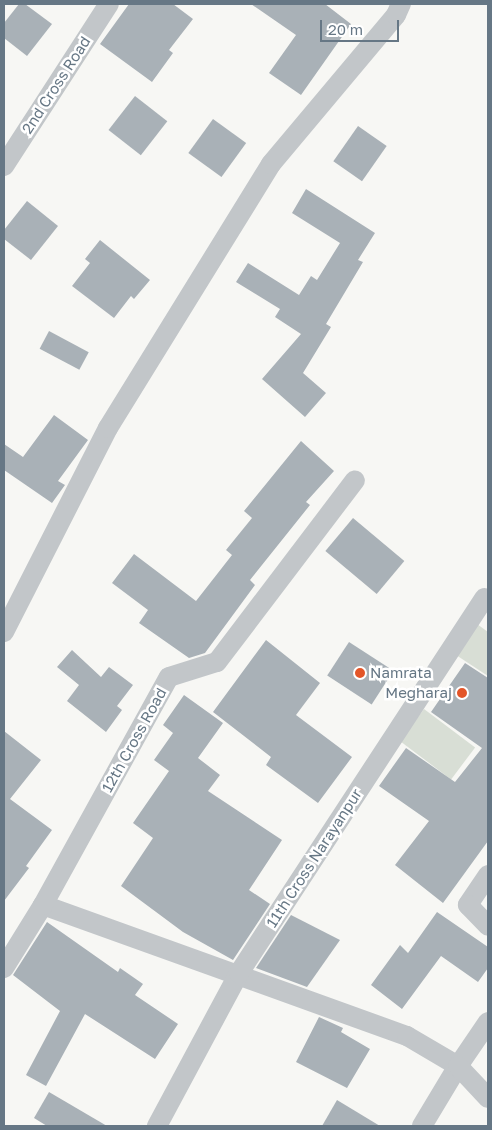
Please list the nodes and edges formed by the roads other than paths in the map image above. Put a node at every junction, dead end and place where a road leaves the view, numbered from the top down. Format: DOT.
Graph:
graph roads {
  1 [pos="109,4"];
  2 [pos="400,4"];
  3 [pos="4,166"];
  4 [pos="355,480"];
  5 [pos="484,598"];
  6 [pos="4,632"];
  7 [pos="488,875"];
  8 [pos="43,905"];
  9 [pos="488,926"];
  10 [pos="4,968"];
  11 [pos="239,972"];
  12 [pos="488,1022"];
  13 [pos="458,1066"];
  14 [pos="488,1098"];
  15 [pos="157,1126"];
  16 [pos="422,1126"];
  1 -- 3 [label="street, 2nd Cross Road"];
  2 -- 6 [label="street"];
  4 -- 8 [label="street, 12th Cross Road"];
  5 -- 11 [label="street, 11th Cross Narayanpur"];
  7 -- 9 [label="street"];
  8 -- 10 [label="street, 12th Cross Road"];
  8 -- 11 [label="street"];
  11 -- 13 [label="street"];
  11 -- 15 [label="street, 11th Cross Narayanpur"];
  12 -- 13 [label="street"];
  13 -- 14 [label="street"];
  13 -- 16 [label="street"];
}
